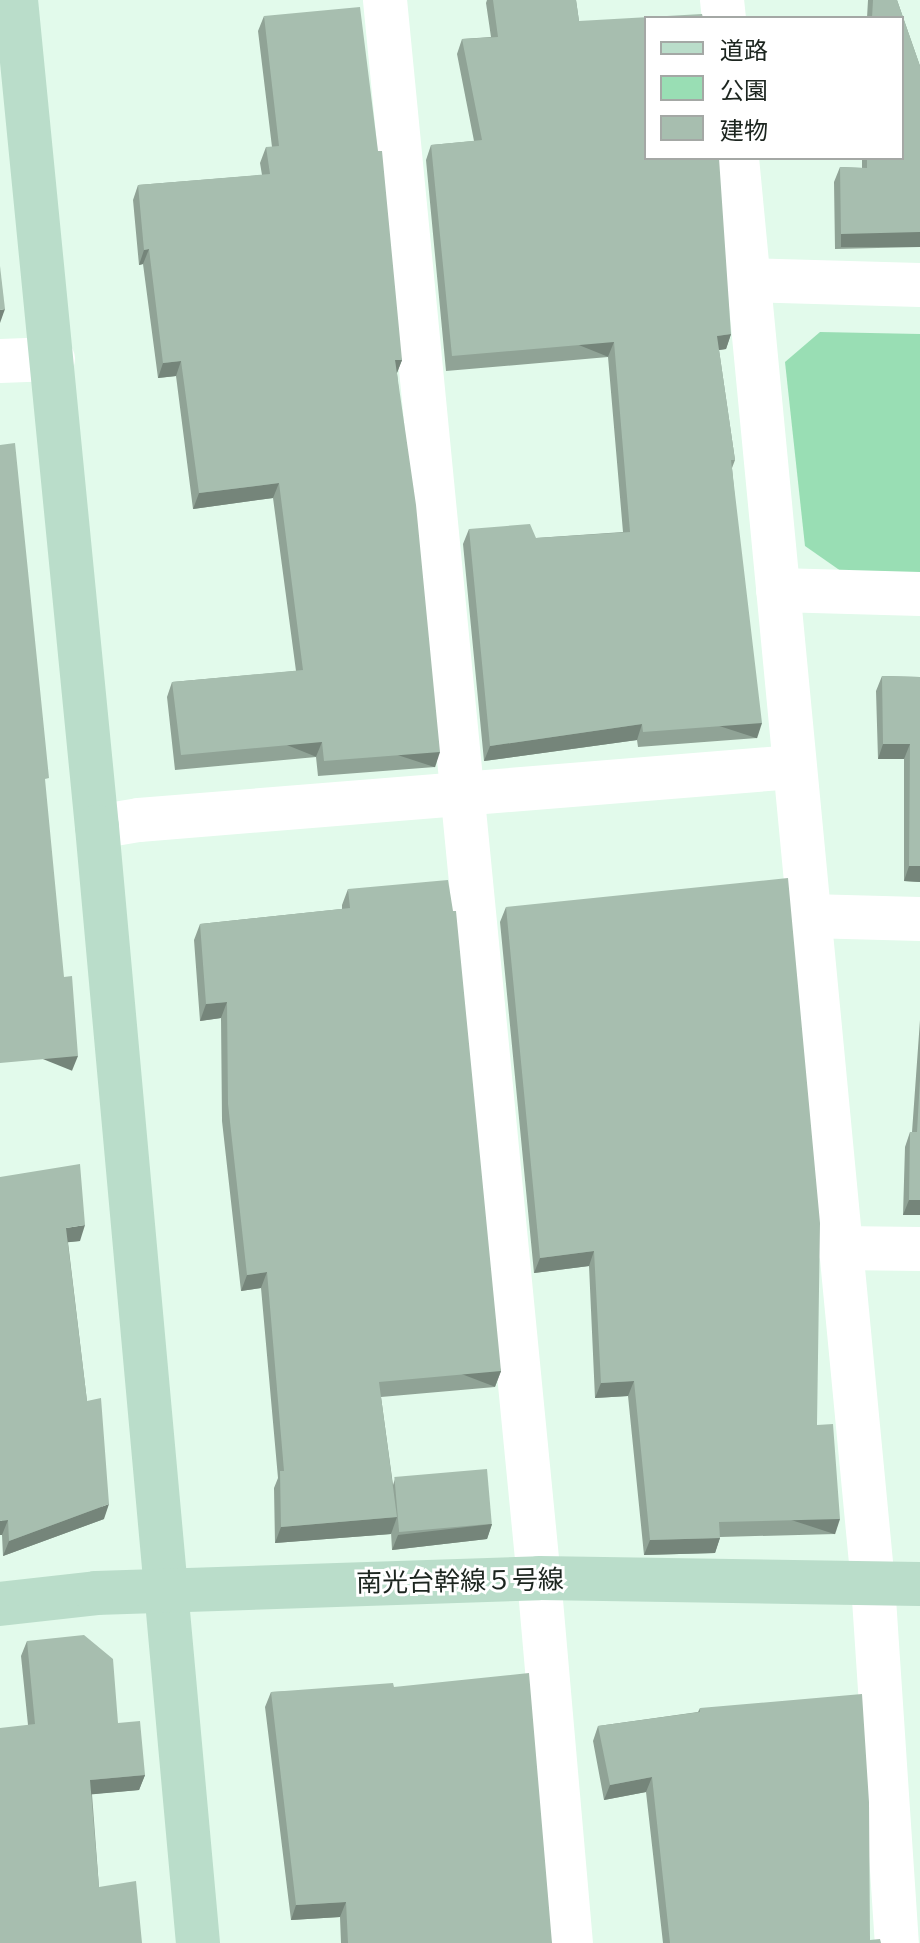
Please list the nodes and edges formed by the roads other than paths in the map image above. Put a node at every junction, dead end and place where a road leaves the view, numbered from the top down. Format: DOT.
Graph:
graph roads {
  1 [pos="16,0"];
  2 [pos="385,0"];
  3 [pos="737,160"];
  4 [pos="749,280"];
  5 [pos="920,285"];
  6 [pos="53,359"];
  7 [pos="0,361"];
  8 [pos="778,590"];
  9 [pos="920,594"];
  10 [pos="794,767"];
  11 [pos="462,795"];
  12 [pos="97,827"];
  13 [pos="809,916"];
  14 [pos="920,919"];
  15 [pos="839,1248"];
  16 [pos="920,1249"];
  17 [pos="539,1578"];
  18 [pos="873,1584"];
  19 [pos="920,1584"];
  20 [pos="164,1591"];
  21 [pos="0,1604"];
  22 [pos="905,1936"];
  23 [pos="198,1943"];
  24 [pos="571,1943"];
  1 -- 6 [label="street"];
  2 -- 11 [label="street"];
  3 -- 4 [label="street"];
  4 -- 5 [label="street"];
  4 -- 8 [label="street"];
  6 -- 7 [label="street"];
  6 -- 12 [label="street"];
  8 -- 9 [label="street"];
  8 -- 10 [label="street"];
  10 -- 11 [label="street"];
  10 -- 13 [label="street"];
  11 -- 12 [label="street"];
  11 -- 17 [label="street"];
  12 -- 20 [label="street"];
  13 -- 14 [label="street"];
  13 -- 15 [label="street"];
  15 -- 16 [label="street"];
  15 -- 18 [label="street"];
  17 -- 18 [label="street, 南光台幹線５号線"];
  17 -- 20 [label="street, 南光台幹線５号線"];
  17 -- 24 [label="street"];
  18 -- 19 [label="street, 南光台幹線５号線"];
  18 -- 22 [label="street"];
  20 -- 21 [label="street, 南光台幹線５号線"];
  20 -- 23 [label="street"];
}
